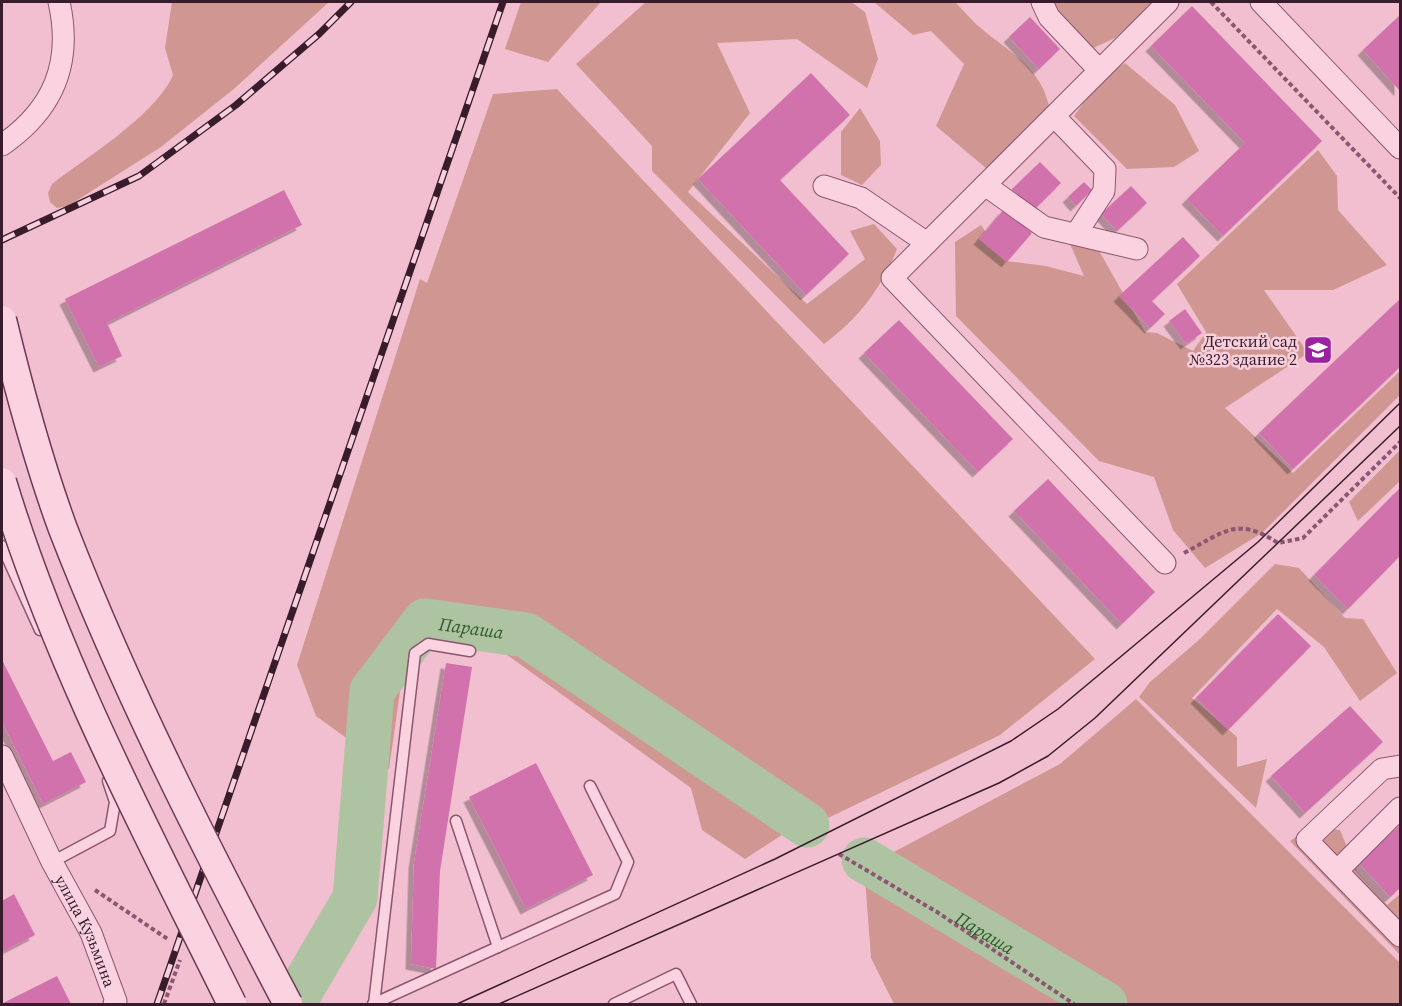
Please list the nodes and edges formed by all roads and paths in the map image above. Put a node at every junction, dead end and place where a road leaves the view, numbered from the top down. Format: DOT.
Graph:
graph roads {
  1 [pos="59,2"];
  2 [pos="1042,2"];
  3 [pos="1167,2"];
  4 [pos="1211,2"];
  5 [pos="1261,2"];
  6 [pos="1099,70"];
  7 [pos="1054,116"];
  8 [pos="2,145"];
  9 [pos="1401,148"];
  10 [pos="985,185"];
  11 [pos="824,186"];
  12 [pos="1401,198"];
  13 [pos="1076,234"];
  14 [pos="927,243"];
  15 [pos="1137,249"];
  16 [pos="2,320"];
  17 [pos="1401,442"];
  18 [pos="2,482"];
  19 [pos="2,546"];
  20 [pos="1165,562"];
  21 [pos="46,643"];
  22 [pos="470,651"];
  23 [pos="61,675"];
  24 [pos="2,756"];
  25 [pos="1401,766"];
  26 [pos="590,786"];
  27 [pos="1401,808"];
  28 [pos="456,821"];
  29 [pos="839,854"];
  30 [pos="52,862"];
  31 [pos="1337,871"];
  32 [pos="91,887"];
  33 [pos="1401,936"];
  34 [pos="177,945"];
  35 [pos="498,947"];
  36 [pos="187,965"];
  37 [pos="115,1003"];
  38 [pos="374,1004"];
  39 [pos="164,1005"];
  40 [pos="232,1005"];
  41 [pos="288,1005"];
  42 [pos="614,1005"];
  43 [pos="691,1005"];
  44 [pos="1074,1005"];
  1 -- 8 [label="street"];
  2 -- 6 [label="street"];
  3 -- 6 [label="street"];
  4 -- 12 [label="path"];
  5 -- 9 [label="street"];
  6 -- 7 [label="street"];
  7 -- 10 [label="street"];
  7 -- 13 [label="street"];
  10 -- 13 [label="street"];
  10 -- 14 [label="street"];
  11 -- 14 [label="street"];
  13 -- 15 [label="street"];
  14 -- 20 [label="street"];
  16 -- 41 [label="main road, bridge"];
  17 -- 20 [label="path"];
  18 -- 40 [label="main road, bridge"];
  19 -- 21 [label="lane"];
  22 -- 38 [label="lane"];
  23 -- 30 [label="lane"];
  24 -- 30 [label="street, улица Кузьмина"];
  25 -- 31 [label="street"];
  26 -- 35 [label="lane"];
  27 -- 31 [label="street"];
  28 -- 35 [label="lane"];
  29 -- 44 [label="path"];
  30 -- 37 [label="street, улица Кузьмина"];
  31 -- 33 [label="street"];
  32 -- 34 [label="path"];
  35 -- 38 [label="lane"];
  36 -- 39 [label="path"];
  42 -- 43 [label="lane"];
}
